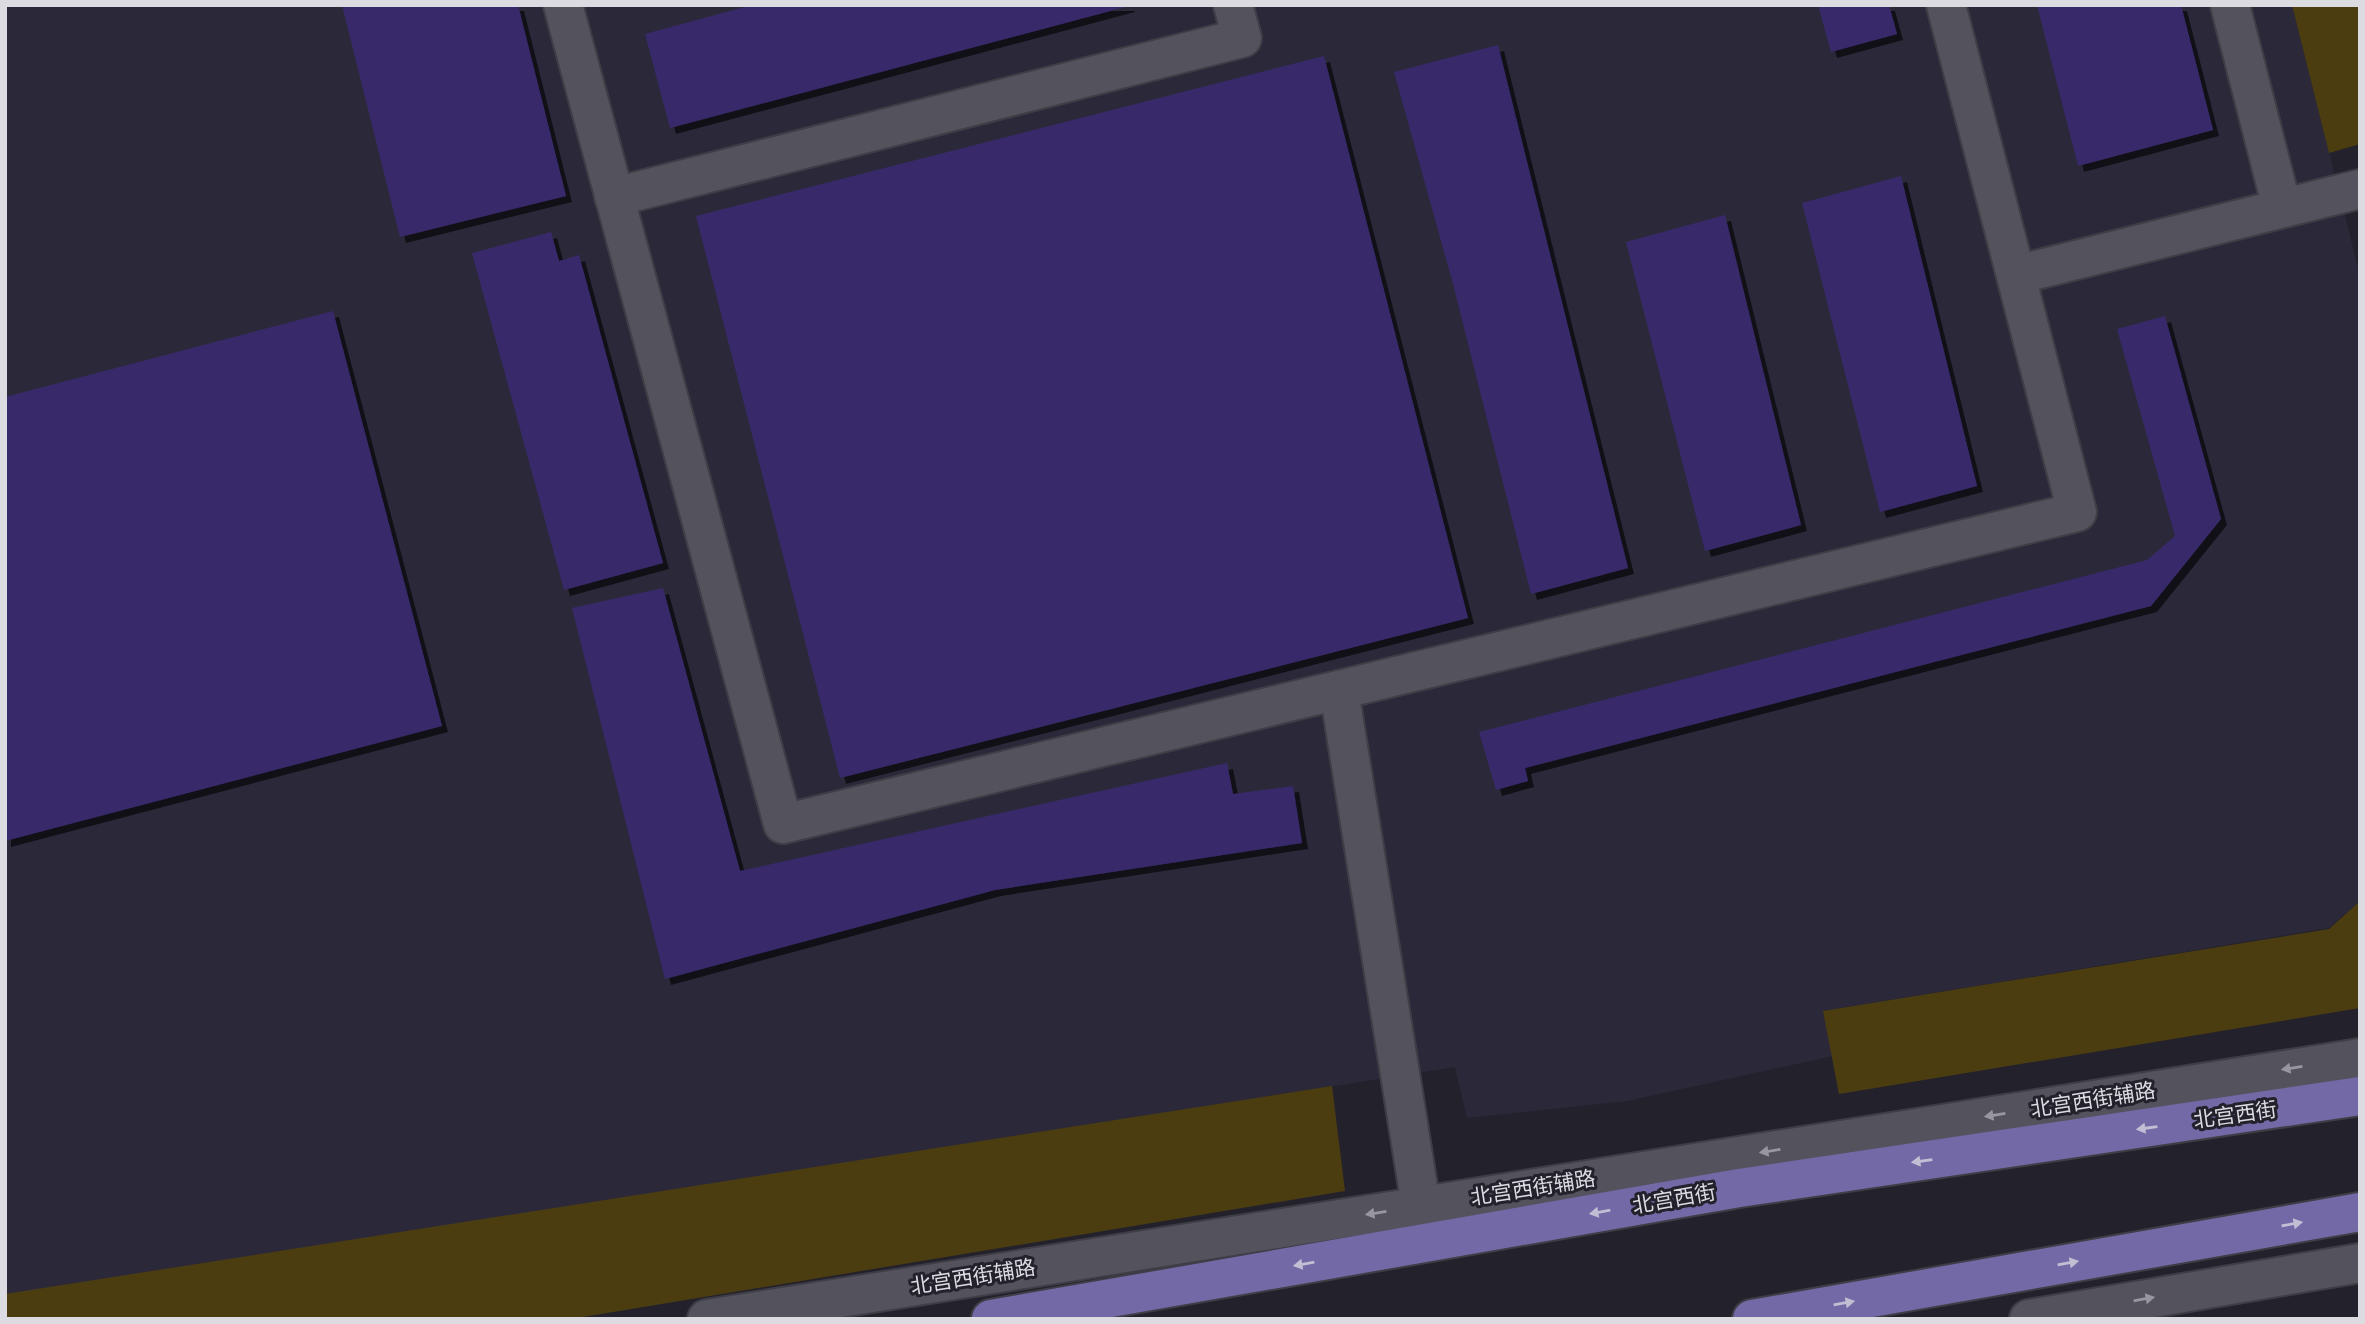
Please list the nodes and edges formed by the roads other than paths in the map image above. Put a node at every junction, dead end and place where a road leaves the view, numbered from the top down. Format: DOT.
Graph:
graph roads {
  1 [pos="563,5"];
  2 [pos="1233,5"];
  3 [pos="1946,5"];
  4 [pos="2230,5"];
  5 [pos="2360,189"];
  6 [pos="614,197"];
  7 [pos="2281,208"];
  8 [pos="2015,275"];
  9 [pos="1339,690"];
  10 [pos="2360,1058"];
  11 [pos="2360,1096"];
  12 [pos="2360,1212"];
  13 [pos="1424,1224"];
  14 [pos="2360,1263"];
  15 [pos="707,1319"];
  16 [pos="991,1319"];
  17 [pos="1752,1319"];
  18 [pos="2029,1319"];
  1 -- 6 [label="street"];
  2 -- 6 [label="street"];
  3 -- 8 [label="street"];
  4 -- 7 [label="street"];
  5 -- 7 [label="street"];
  6 -- 9 [label="street"];
  7 -- 8 [label="street"];
  8 -- 9 [label="street"];
  9 -- 13 [label="street"];
  10 -- 13 [label="street, 北宫西街辅路, one-way"];
  11 -- 13 [label="main road, 北宫西街, one-way"];
  17 -- 12 [label="main road, one-way"];
  13 -- 15 [label="street, 北宫西街辅路, one-way"];
  13 -- 16 [label="main road, 北宫西街, one-way"];
  18 -- 14 [label="street, one-way"];
}
